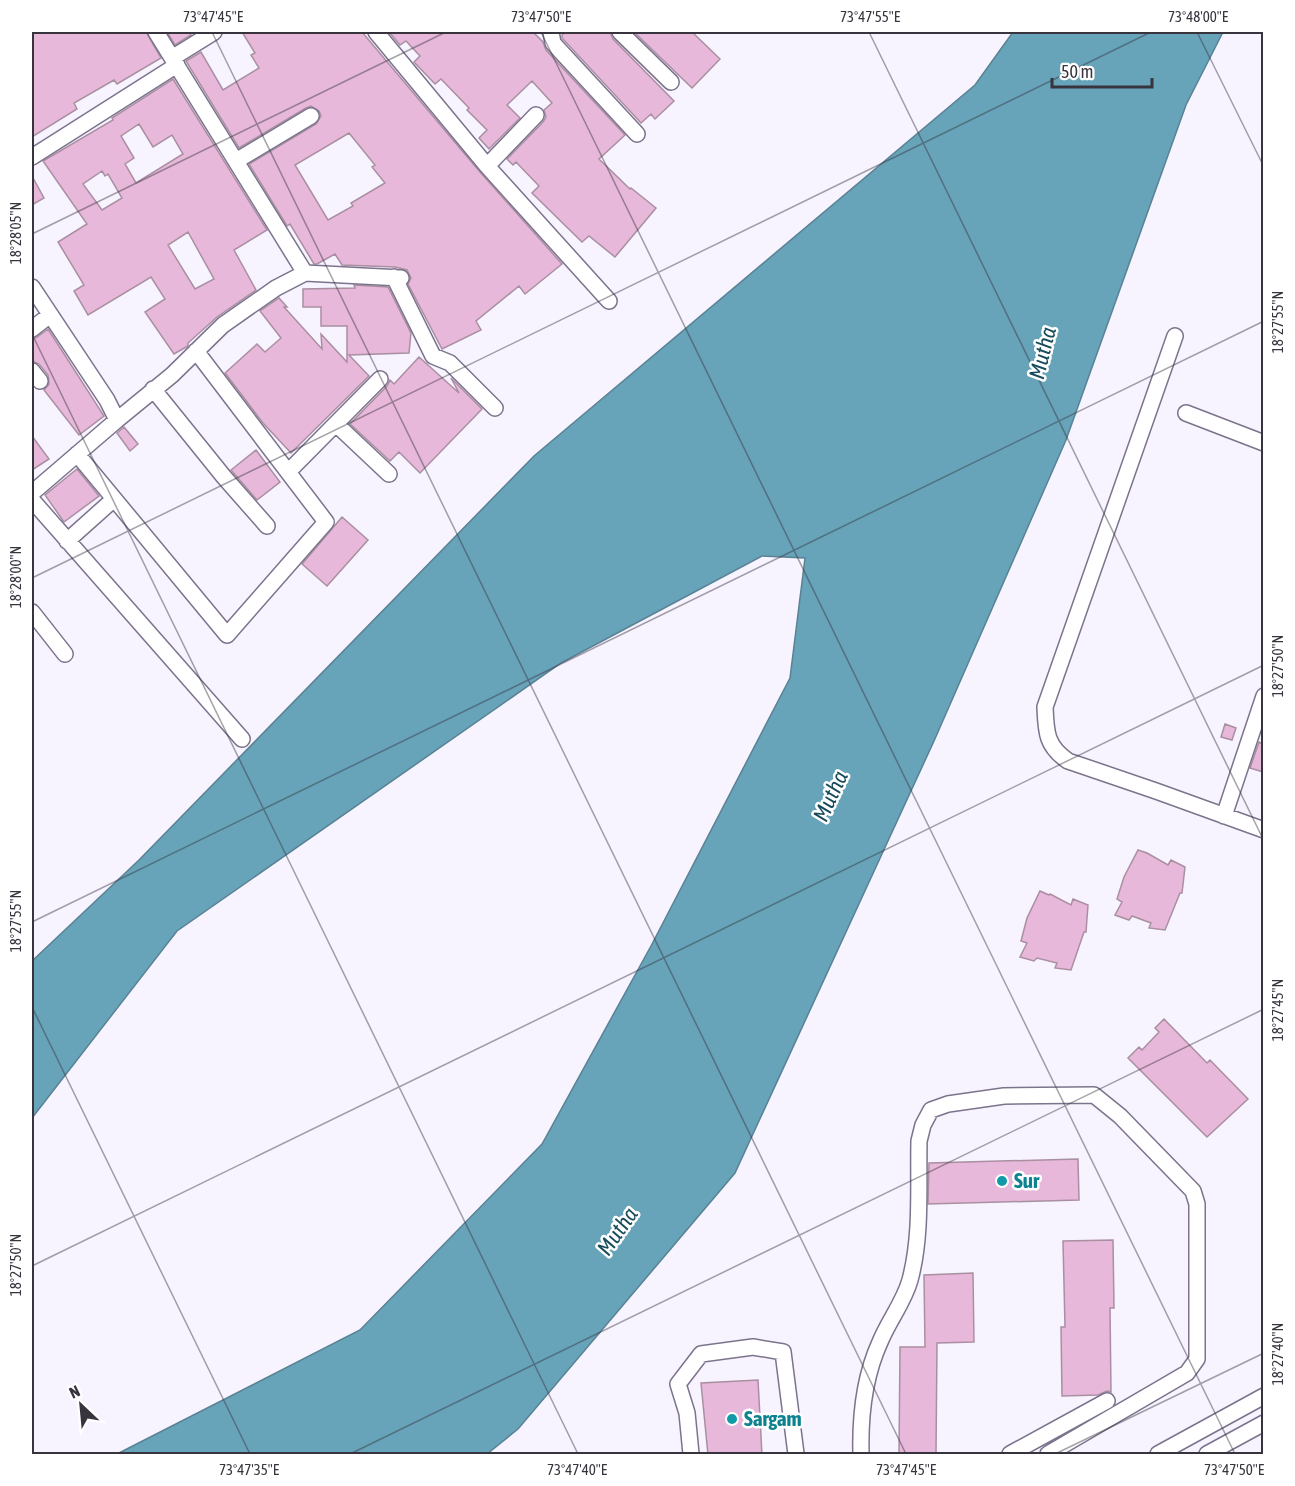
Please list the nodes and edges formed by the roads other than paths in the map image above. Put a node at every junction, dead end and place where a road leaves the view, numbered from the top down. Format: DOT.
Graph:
graph roads {
  1 [pos="156,32"];
  2 [pos="214,32"];
  3 [pos="375,32"];
  4 [pos="552,32"];
  5 [pos="620,32"];
  6 [pos="174,61"];
  7 [pos="671,82"];
  8 [pos="536,115"];
  9 [pos="311,116"];
  10 [pos="637,134"];
  11 [pos="32,157"];
  12 [pos="236,161"];
  13 [pos="487,166"];
  14 [pos="304,273"];
  15 [pos="32,287"];
  16 [pos="609,302"];
  17 [pos="50,315"];
  18 [pos="32,329"];
  19 [pos="1175,336"];
  20 [pos="196,351"];
  21 [pos="380,379"];
  22 [pos="153,389"];
  23 [pos="495,408"];
  24 [pos="1186,413"];
  25 [pos="117,420"];
  26 [pos="336,424"];
  27 [pos="1263,443"];
  28 [pos="77,454"];
  29 [pos="288,472"];
  30 [pos="389,474"];
  31 [pos="32,493"];
  32 [pos="114,499"];
  33 [pos="32,500"];
  34 [pos="267,526"];
  35 [pos="67,541"];
  36 [pos="32,612"];
  37 [pos="65,654"];
  38 [pos="1263,696"];
  39 [pos="242,739"];
  40 [pos="1224,816"];
  41 [pos="1263,830"];
  42 [pos="1263,1396"];
  43 [pos="1107,1401"];
  44 [pos="1263,1423"];
  45 [pos="691,1455"];
  46 [pos="796,1455"];
  47 [pos="861,1455"];
  48 [pos="1010,1455"];
  49 [pos="1048,1455"];
  50 [pos="1158,1455"];
  51 [pos="1207,1455"];
  1 -- 6 [label="street"];
  2 -- 6 [label="street"];
  3 -- 13 [label="street"];
  4 -- 10 [label="street"];
  5 -- 7 [label="street"];
  6 -- 11 [label="street"];
  6 -- 12 [label="street"];
  8 -- 13 [label="street"];
  9 -- 12 [label="street"];
  12 -- 14 [label="street"];
  13 -- 16 [label="street"];
  14 -- 20 [label="street"];
  14 -- 23 [label="street"];
  15 -- 17 [label="street"];
  17 -- 18 [label="street"];
  17 -- 25 [label="street"];
  19 -- 40 [label="street"];
  20 -- 22 [label="street"];
  20 -- 29 [label="street"];
  21 -- 26 [label="street"];
  22 -- 25 [label="street"];
  22 -- 34 [label="street"];
  24 -- 27 [label="street"];
  25 -- 28 [label="street"];
  26 -- 29 [label="street"];
  26 -- 30 [label="street"];
  28 -- 31 [label="street"];
  28 -- 32 [label="street"];
  29 -- 32 [label="street"];
  32 -- 35 [label="street"];
  33 -- 35 [label="street"];
  35 -- 39 [label="street"];
  36 -- 37 [label="street"];
  38 -- 40 [label="street"];
  40 -- 41 [label="street"];
  42 -- 50 [label="street"];
  43 -- 48 [label="street"];
  44 -- 51 [label="street"];
  45 -- 46 [label="street"];
  47 -- 49 [label="street"];
}
